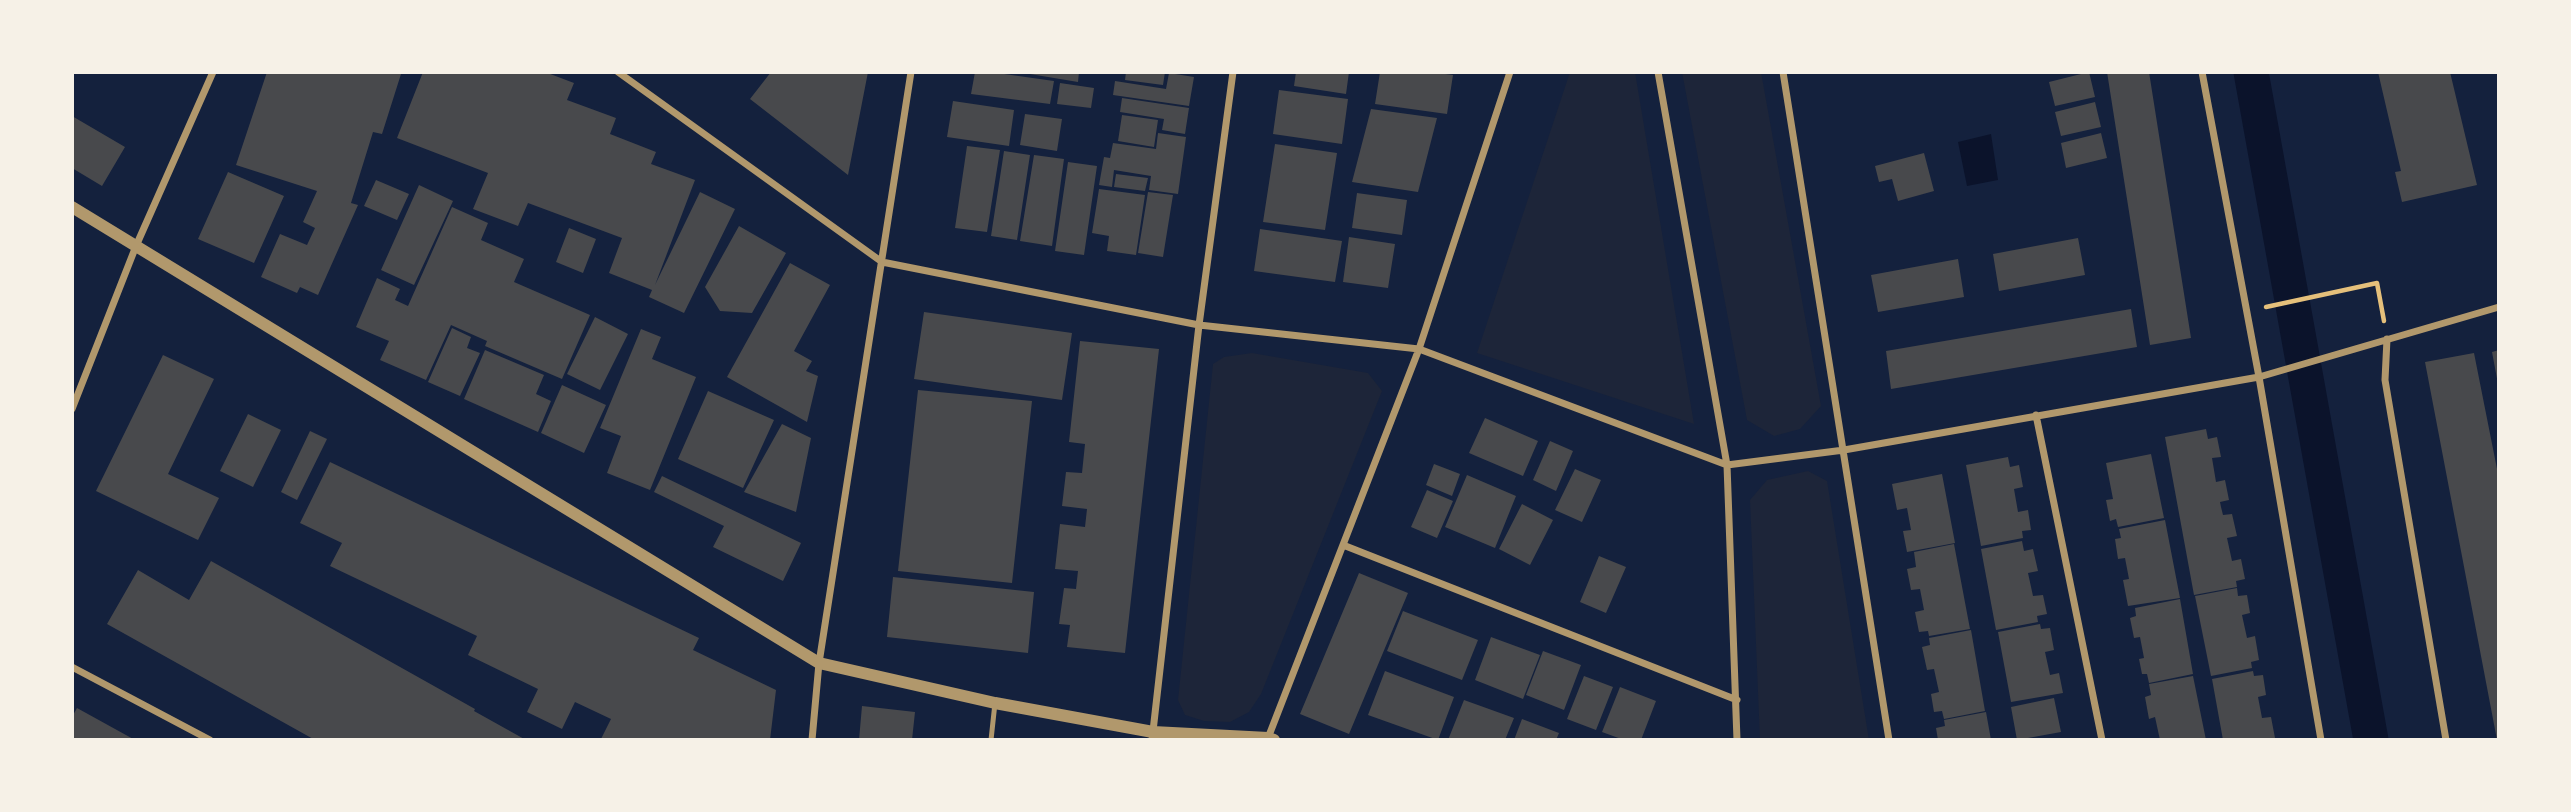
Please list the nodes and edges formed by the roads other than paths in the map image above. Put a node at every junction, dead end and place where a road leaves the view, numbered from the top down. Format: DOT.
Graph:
graph roads {
  1 [pos="214,72"];
  2 [pos="618,72"];
  3 [pos="911,72"];
  4 [pos="1233,72"];
  5 [pos="1510,72"];
  6 [pos="1658,72"];
  7 [pos="1783,72"];
  8 [pos="2202,72"];
  9 [pos="72,207"];
  10 [pos="136,246"];
  11 [pos="882,261"];
  12 [pos="2499,307"];
  13 [pos="1199,325"];
  14 [pos="2387,339"];
  15 [pos="1419,349"];
  16 [pos="2259,377"];
  17 [pos="72,409"];
  18 [pos="2036,415"];
  19 [pos="1844,450"];
  20 [pos="1727,465"];
  21 [pos="1343,545"];
  22 [pos="819,663"];
  23 [pos="72,667"];
  24 [pos="1737,701"];
  25 [pos="995,703"];
  26 [pos="1153,736"];
  27 [pos="1271,739"];
  28 [pos="210,740"];
  29 [pos="812,740"];
  30 [pos="991,740"];
  31 [pos="1737,740"];
  32 [pos="1889,740"];
  33 [pos="2102,740"];
  34 [pos="2320,740"];
  35 [pos="2446,740"];
  1 -- 10 [label="street"];
  2 -- 11 [label="street"];
  3 -- 11 [label="street"];
  4 -- 13 [label="street"];
  5 -- 15 [label="street"];
  6 -- 20 [label="street"];
  7 -- 19 [label="street"];
  8 -- 16 [label="street"];
  9 -- 10 [label="street"];
  10 -- 17 [label="street"];
  10 -- 22 [label="street"];
  11 -- 13 [label="street"];
  11 -- 22 [label="street"];
  12 -- 14 [label="street"];
  13 -- 15 [label="street"];
  13 -- 26 [label="street"];
  14 -- 16 [label="street"];
  14 -- 35 [label="street"];
  15 -- 20 [label="street"];
  15 -- 21 [label="street"];
  16 -- 18 [label="street"];
  16 -- 34 [label="street"];
  18 -- 19 [label="street"];
  18 -- 33 [label="street"];
  19 -- 20 [label="street"];
  19 -- 32 [label="street"];
  20 -- 24 [label="street"];
  21 -- 24 [label="street"];
  21 -- 27 [label="street"];
  22 -- 25 [label="street"];
  22 -- 29 [label="street"];
  23 -- 28 [label="street"];
  24 -- 31 [label="street"];
  25 -- 26 [label="street"];
  25 -- 30 [label="lane"];
  26 -- 27 [label="street"];
}
